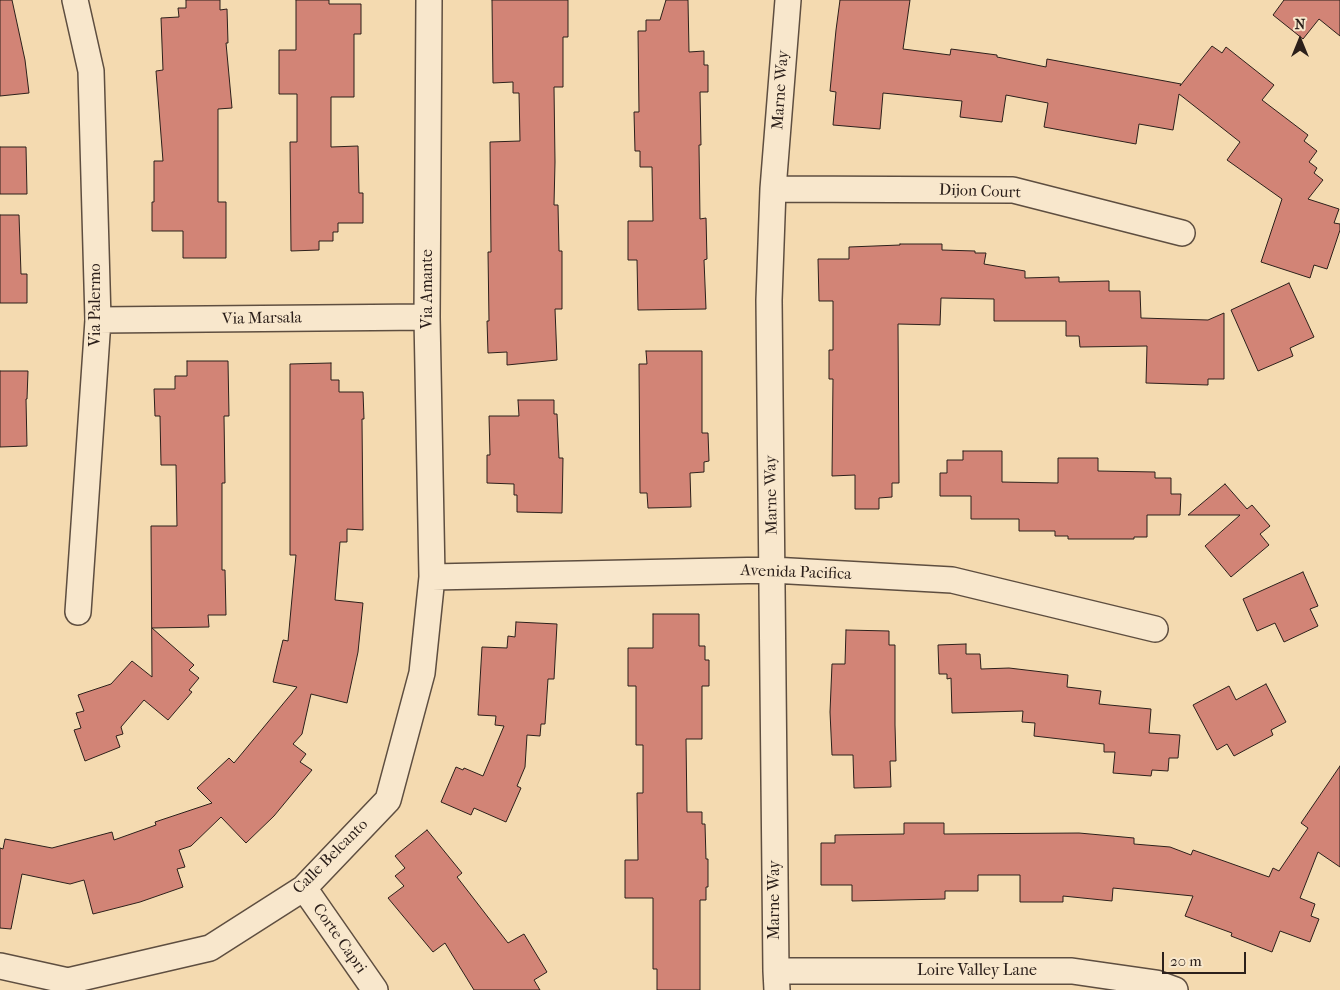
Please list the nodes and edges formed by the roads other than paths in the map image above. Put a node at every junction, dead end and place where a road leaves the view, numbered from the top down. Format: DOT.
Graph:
graph roads {
  1 [pos="75,0"];
  2 [pos="429,0"];
  3 [pos="788,0"];
  4 [pos="773,189"];
  5 [pos="1182,233"];
  6 [pos="427,317"];
  7 [pos="98,320"];
  8 [pos="772,570"];
  9 [pos="432,577"];
  10 [pos="78,612"];
  11 [pos="1155,629"];
  12 [pos="304,888"];
  13 [pos="0,966"];
  14 [pos="777,980"];
  15 [pos="374,990"];
  16 [pos="1175,990"];
  1 -- 7 [label="street, Via Palermo"];
  2 -- 6 [label="street, Via Amante"];
  3 -- 4 [label="street, Marne Way"];
  4 -- 5 [label="street, Dijon Court"];
  4 -- 8 [label="street, Marne Way"];
  6 -- 7 [label="street, Via Marsala"];
  6 -- 9 [label="street, Via Amante"];
  7 -- 10 [label="street, Via Palermo"];
  8 -- 9 [label="street, Avenida Pacifica"];
  8 -- 11 [label="street, Avenida Pacifica"];
  8 -- 14 [label="street, Marne Way"];
  9 -- 12 [label="street, Calle Belcanto"];
  12 -- 13 [label="street, Calle Belcanto"];
  12 -- 15 [label="street, Corte Capri"];
  14 -- 16 [label="street, Loire Valley Lane"];
}
